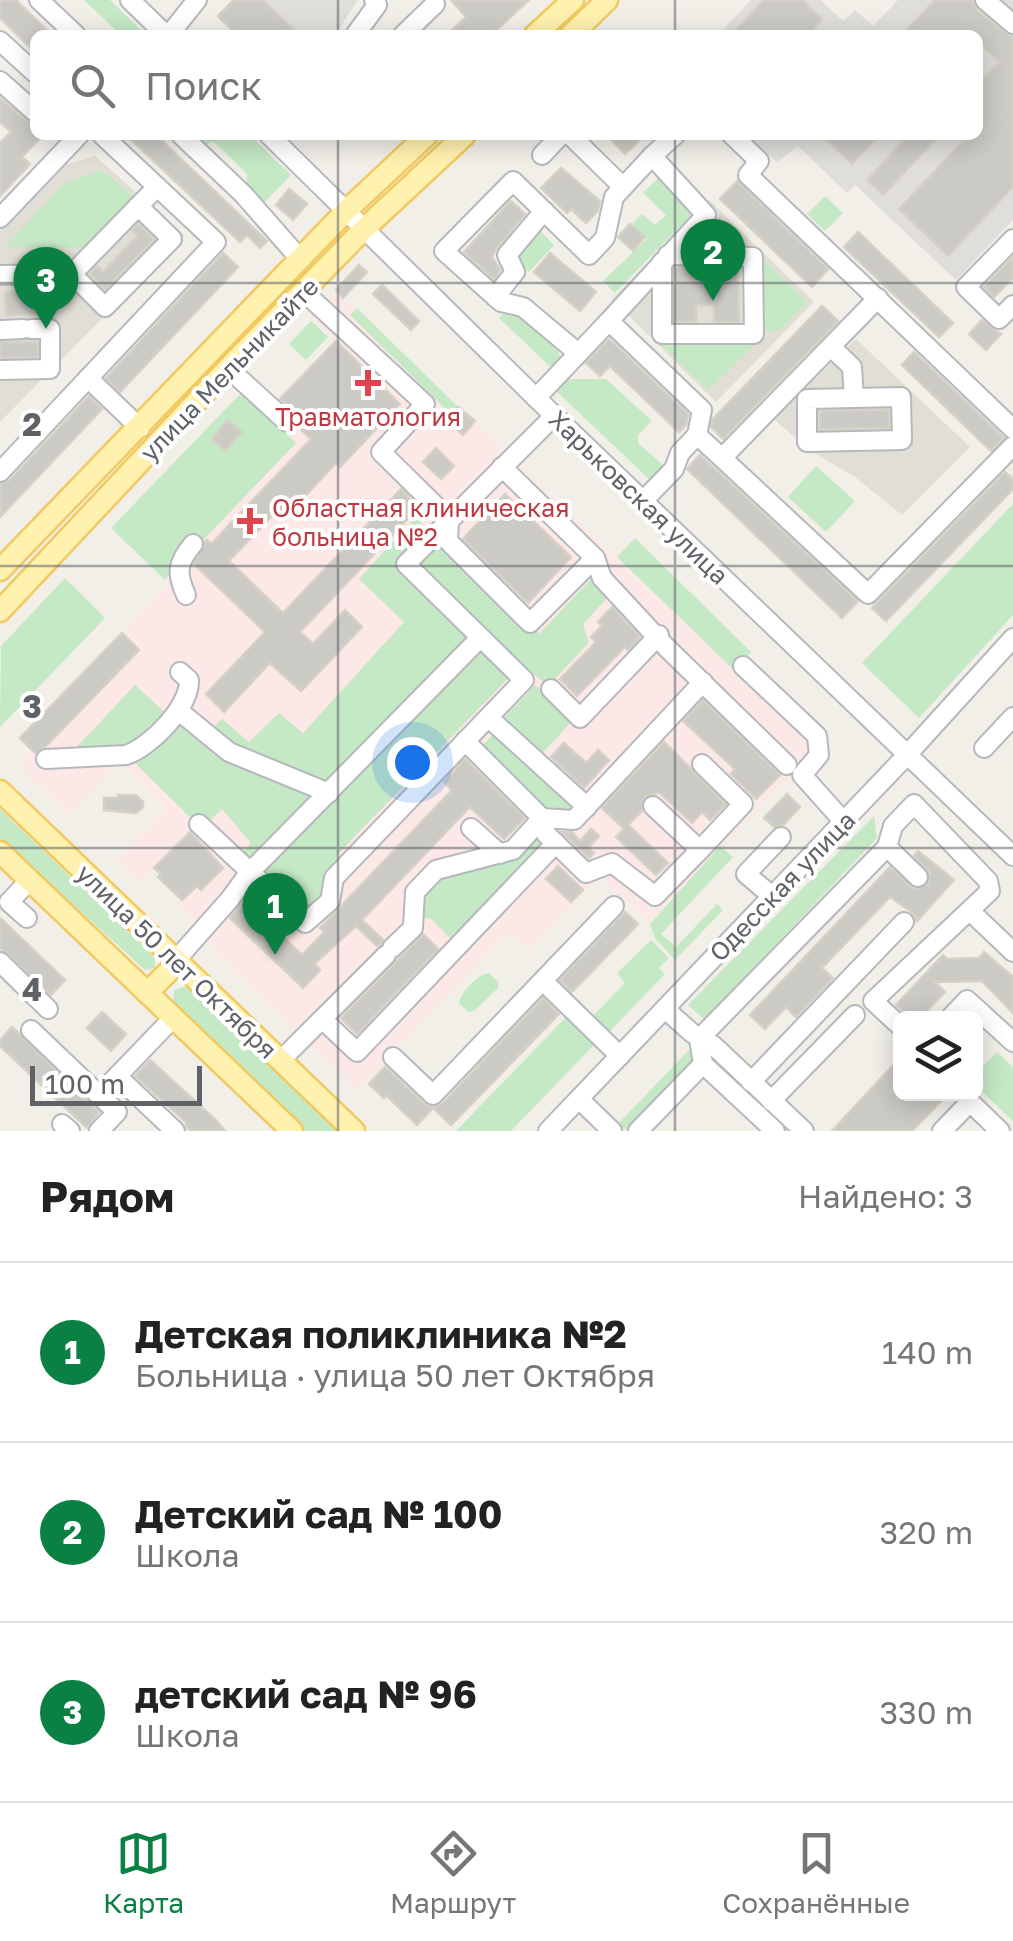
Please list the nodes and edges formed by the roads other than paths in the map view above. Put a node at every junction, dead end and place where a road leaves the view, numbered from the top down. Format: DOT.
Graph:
graph roads {
  1 [pos="38,0"];
  2 [pos="130,0"];
  3 [pos="197,0"];
  4 [pos="374,0"];
  5 [pos="573,0"];
  6 [pos="608,0"];
  7 [pos="985,0"];
  8 [pos="435,4"];
  9 [pos="1013,24"];
  10 [pos="71,30"];
  11 [pos="163,30"];
  12 [pos="172,30"];
  13 [pos="360,30"];
  14 [pos="411,30"];
  15 [pos="540,30"];
  16 [pos="576,30"];
  17 [pos="0,41"];
  18 [pos="14,77"];
  19 [pos="30,104"];
  20 [pos="67,140"];
  21 [pos="107,140"];
  22 [pos="186,140"];
  23 [pos="278,140"];
  24 [pos="422,140"];
  25 [pos="460,140"];
  26 [pos="556,140"];
  27 [pos="583,140"];
  28 [pos="669,140"];
  29 [pos="737,140"];
  30 [pos="542,154"];
  31 [pos="652,156"];
  32 [pos="622,186"];
  33 [pos="156,187"];
  34 [pos="138,206"];
  35 [pos="346,211"];
  36 [pos="544,211"];
  37 [pos="0,218"];
  38 [pos="364,229"];
  39 [pos="1013,239"];
  40 [pos="665,258"];
  41 [pos="300,259"];
  42 [pos="72,274"];
  43 [pos="0,276"];
  44 [pos="303,292"];
  45 [pos="495,297"];
  46 [pos="878,298"];
  47 [pos="628,300"];
  48 [pos="662,301"];
  49 [pos="1013,305"];
  50 [pos="243,318"];
  51 [pos="609,320"];
  52 [pos="0,330"];
  53 [pos="260,336"];
  54 [pos="830,347"];
  55 [pos="578,353"];
  56 [pos="228,368"];
  57 [pos="0,370"];
  58 [pos="88,378"];
  59 [pos="536,398"];
  60 [pos="854,398"];
  61 [pos="554,416"];
  62 [pos="287,422"];
  63 [pos="140,428"];
  64 [pos="1013,429"];
  65 [pos="697,435"];
  66 [pos="1013,446"];
  67 [pos="722,458"];
  68 [pos="502,467"];
  69 [pos="0,472"];
  70 [pos="643,501"];
  71 [pos="449,519"];
  72 [pos="193,544"];
  73 [pos="595,558"];
  74 [pos="0,570"];
  75 [pos="186,595"];
  76 [pos="0,611"];
  77 [pos="659,635"];
  78 [pos="480,638"];
  79 [pos="1009,650"];
  80 [pos="744,666"];
  81 [pos="180,672"];
  82 [pos="703,682"];
  83 [pos="551,689"];
  84 [pos="179,711"];
  85 [pos="1013,717"];
  86 [pos="489,718"];
  87 [pos="465,742"];
  88 [pos="984,748"];
  89 [pos="906,756"];
  90 [pos="46,758"];
  91 [pos="702,764"];
  92 [pos="787,765"];
  93 [pos="0,791"];
  94 [pos="329,794"];
  95 [pos="653,806"];
  96 [pos="586,807"];
  97 [pos="542,818"];
  98 [pos="844,822"];
  99 [pos="199,824"];
  100 [pos="471,828"];
  101 [pos="781,838"];
  102 [pos="556,844"];
  103 [pos="887,847"];
  104 [pos="700,850"];
  105 [pos="0,852"];
  106 [pos="500,854"];
  107 [pos="1013,856"];
  108 [pos="249,872"];
  109 [pos="918,877"];
  110 [pos="29,881"];
  111 [pos="772,896"];
  112 [pos="614,906"];
  113 [pos="970,912"];
  114 [pos="27,918"];
  115 [pos="904,922"];
  116 [pos="1013,952"];
  117 [pos="177,961"];
  118 [pos="0,962"];
  119 [pos="543,981"];
  120 [pos="147,994"];
  121 [pos="48,1008"];
  122 [pos="665,1009"];
  123 [pos="956,1011"];
  124 [pos="978,1011"];
  125 [pos="855,1015"];
  126 [pos="983,1015"];
  127 [pos="173,1018"];
  128 [pos="322,1019"];
  129 [pos="893,1019"];
  130 [pos="31,1030"];
  131 [pos="699,1039"];
  132 [pos="1013,1042"];
  133 [pos="620,1056"];
  134 [pos="393,1057"];
  135 [pos="280,1060"];
  136 [pos="703,1064"];
  137 [pos="118,1076"];
  138 [pos="751,1082"];
  139 [pos="99,1096"];
  140 [pos="579,1099"];
  141 [pos="771,1100"];
  142 [pos="99,1131"];
  143 [pos="175,1131"];
  144 [pos="292,1131"];
  145 [pos="354,1131"];
  146 [pos="548,1131"];
  147 [pos="612,1131"];
  148 [pos="638,1131"];
  149 [pos="775,1131"];
  150 [pos="804,1131"];
  151 [pos="942,1131"];
  152 [pos="1000,1131"];
  1 -- 10 [label="street"];
  2 -- 11 [label="street"];
  3 -- 12 [label="street"];
  4 -- 13 [label="street"];
  5 -- 15 [label="main road"];
  6 -- 16 [label="main road"];
  7 -- 9 [label="street"];
  8 -- 14 [label="street"];
  17 -- 18 [label="street"];
  18 -- 19 [label="street"];
  20 -- 37 [label="street"];
  21 -- 33 [label="street"];
  22 -- 41 [label="street"];
  23 -- 35 [label="street, Харьковская улица"];
  24 -- 35 [label="main road, улица Мельникайте"];
  25 -- 38 [label="main road, улица Мельникайте"];
  26 -- 30 [label="street"];
  27 -- 32 [label="street"];
  28 -- 31 [label="street"];
  29 -- 46 [label="street"];
  31 -- 32 [label="street"];
  31 -- 40 [label="street"];
  32 -- 36 [label="street"];
  33 -- 34 [label="street"];
  33 -- 58 [label="street"];
  34 -- 42 [label="street"];
  34 -- 42 [label="street"];
  35 -- 38 [label="street, Харьковская улица"];
  35 -- 41 [label="main road, улица Мельникайте"];
  36 -- 45 [label="street"];
  36 -- 45 [label="street"];
  38 -- 44 [label="main road, улица Мельникайте"];
  38 -- 59 [label="street, Харьковская улица"];
  39 -- 49 [label="street"];
  40 -- 47 [label="street"];
  40 -- 48 [label="street"];
  40 -- 48 [label="street"];
  41 -- 50 [label="main road, улица Мельникайте"];
  42 -- 43 [label="street"];
  44 -- 53 [label="main road, улица Мельникайте"];
  44 -- 71 [label="street"];
  45 -- 55 [label="street"];
  46 -- 54 [label="street"];
  46 -- 64 [label="street"];
  47 -- 48 [label="street"];
  47 -- 51 [label="street"];
  50 -- 53 [label="main road"];
  50 -- 63 [label="main road, улица Мельникайте"];
  51 -- 55 [label="street"];
  51 -- 65 [label="street"];
  52 -- 57 [label="street"];
  53 -- 56 [label="main road, улица Мельникайте"];
  54 -- 60 [label="street"];
  54 -- 67 [label="street"];
  55 -- 59 [label="street"];
  56 -- 62 [label="street"];
  56 -- 76 [label="main road, улица Мельникайте"];
  58 -- 63 [label="street"];
  58 -- 69 [label="street"];
  59 -- 61 [label="street, Харьковская улица"];
  60 -- 60 [label="street"];
  61 -- 68 [label="street"];
  61 -- 70 [label="street, Харьковская улица"];
  63 -- 74 [label="main road, улица Мельникайте"];
  65 -- 67 [label="street"];
  65 -- 70 [label="street"];
  66 -- 67 [label="street"];
  68 -- 71 [label="street"];
  68 -- 73 [label="street"];
  70 -- 89 [label="street, Харьковская улица"];
  71 -- 73 [label="street"];
  71 -- 78 [label="street"];
  72 -- 75 [label="street"];
  73 -- 77 [label="street"];
  77 -- 82 [label="street"];
  77 -- 83 [label="street"];
  78 -- 86 [label="street"];
  78 -- 94 [label="street"];
  79 -- 89 [label="street, Одесская улица"];
  80 -- 98 [label="street"];
  81 -- 84 [label="street"];
  82 -- 92 [label="street"];
  82 -- 96 [label="street"];
  84 -- 90 [label="street"];
  84 -- 94 [label="street"];
  85 -- 88 [label="street"];
  86 -- 87 [label="street"];
  86 -- 96 [label="street"];
  87 -- 97 [label="street"];
  87 -- 108 [label="street"];
  89 -- 98 [label="street, Одесская улица"];
  89 -- 107 [label="street, Харьковская улица"];
  91 -- 104 [label="street"];
  93 -- 117 [label="main road, улица 50 лет Октября"];
  94 -- 108 [label="street"];
  95 -- 104 [label="street"];
  96 -- 97 [label="street"];
  97 -- 102 [label="street"];
  97 -- 106 [label="street"];
  98 -- 111 [label="street, Одесская улица"];
  99 -- 108 [label="street"];
  100 -- 106 [label="street"];
  101 -- 111 [label="street"];
  102 -- 104 [label="street"];
  102 -- 128 [label="street"];
  103 -- 109 [label="street"];
  103 -- 113 [label="street"];
  103 -- 131 [label="street"];
  105 -- 110 [label="main road, улица 50 лет Октября"];
  106 -- 128 [label="street"];
  108 -- 117 [label="street"];
  110 -- 114 [label="street"];
  110 -- 120 [label="main road, улица 50 лет Октября"];
  111 -- 122 [label="street, Одесская улица"];
  112 -- 119 [label="street"];
  113 -- 116 [label="street"];
  113 -- 129 [label="street"];
  115 -- 138 [label="street"];
  117 -- 120 [label="main road"];
  117 -- 135 [label="main road, улица 50 лет Октября"];
  118 -- 121 [label="street"];
  119 -- 133 [label="street"];
  119 -- 134 [label="street"];
  120 -- 127 [label="main road, улица 50 лет Октября"];
  122 -- 131 [label="street"];
  122 -- 133 [label="street, Одесская улица"];
  123 -- 124 [label="street"];
  125 -- 141 [label="street"];
  126 -- 132 [label="street"];
  127 -- 137 [label="street"];
  127 -- 144 [label="main road, улица 50 лет Октября"];
  128 -- 135 [label="street"];
  130 -- 139 [label="street"];
  131 -- 136 [label="street"];
  131 -- 138 [label="street"];
  133 -- 140 [label="street, Одесская улица"];
  135 -- 145 [label="main road, улица 50 лет Октября"];
  136 -- 148 [label="street"];
  136 -- 149 [label="street"];
  137 -- 139 [label="street"];
  137 -- 143 [label="street"];
  138 -- 141 [label="street"];
  139 -- 142 [label="street"];
  140 -- 146 [label="street, Одесская улица"];
  140 -- 147 [label="street"];
  141 -- 150 [label="street"];
  151 -- 152 [label="street"];
}
